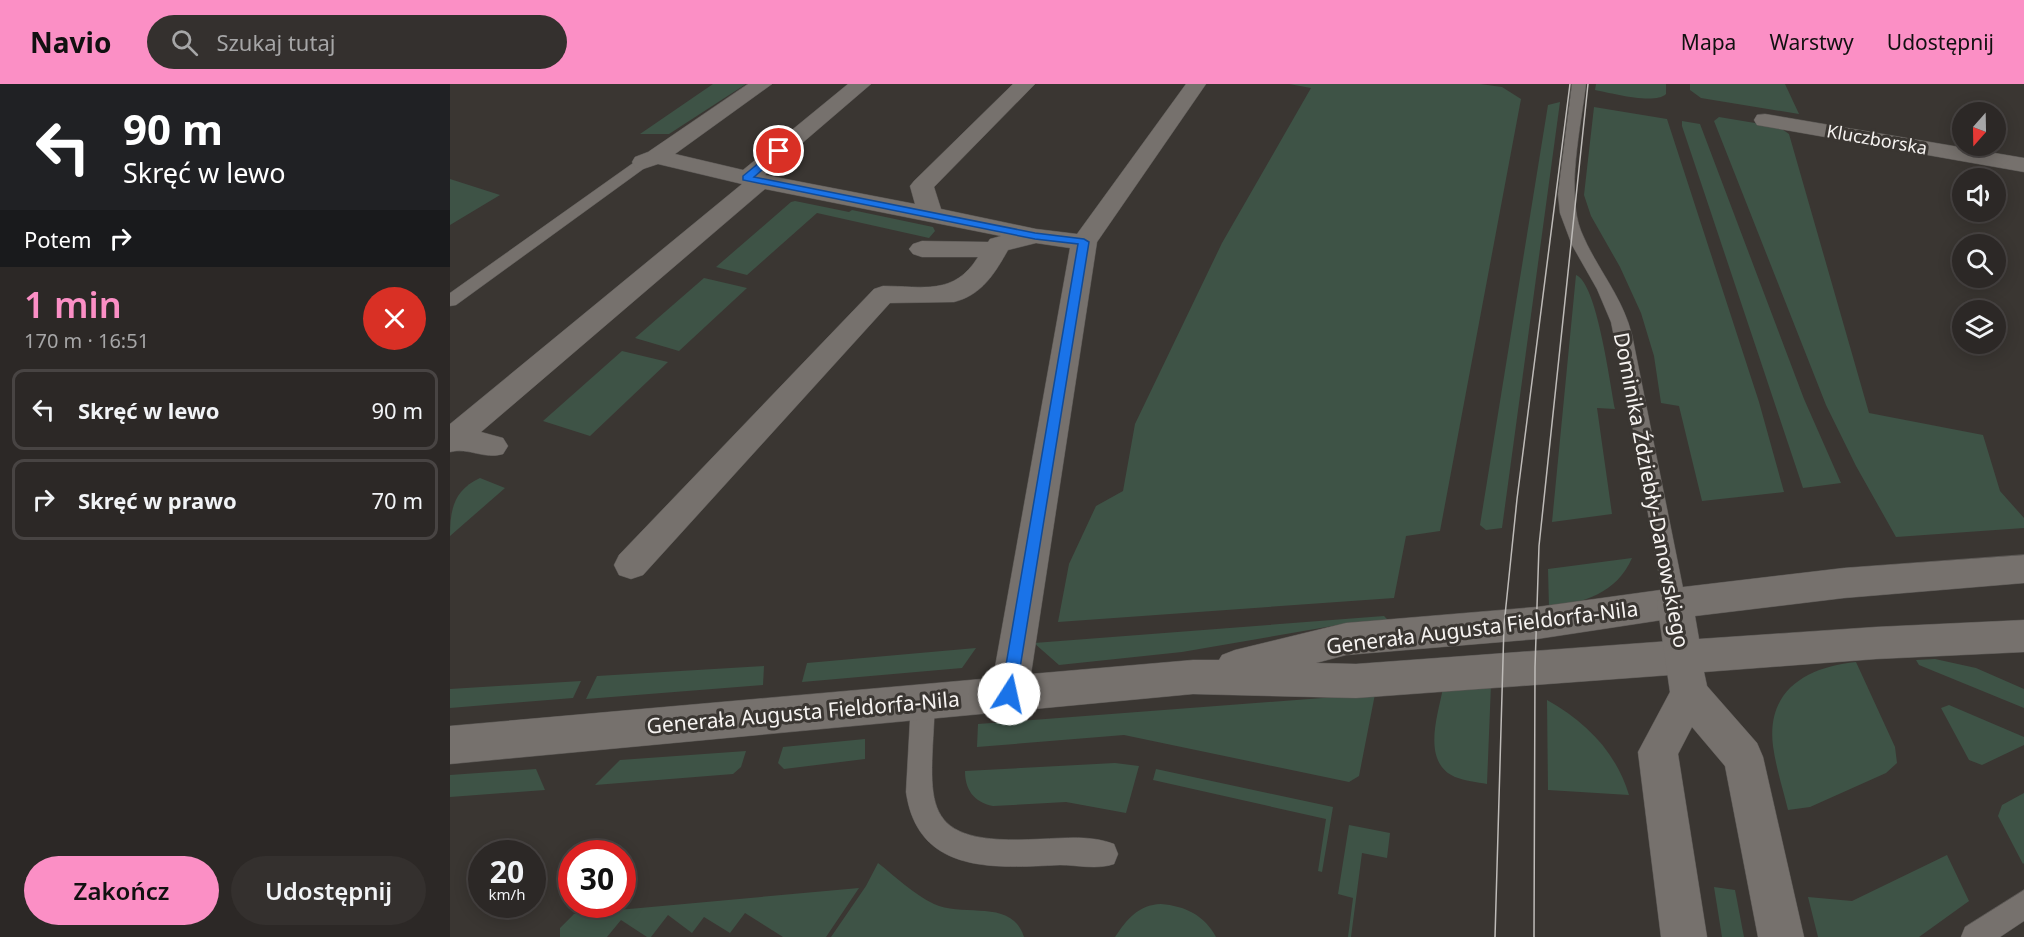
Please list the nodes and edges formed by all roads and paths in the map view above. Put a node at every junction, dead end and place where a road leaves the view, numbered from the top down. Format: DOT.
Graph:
graph roads {
  1 [pos="762,84"];
  2 [pos="861,84"];
  3 [pos="1025,84"];
  4 [pos="1196,84"];
  5 [pos="1579,84"];
  6 [pos="1765,120"];
  7 [pos="648,160"];
  8 [pos="2024,165"];
  9 [pos="753,180"];
  10 [pos="930,215"];
  11 [pos="1035,236"];
  12 [pos="1084,242"];
  13 [pos="922,249"];
  14 [pos="995,249"];
  15 [pos="450,301"];
  16 [pos="453,438"];
  17 [pos="492,446"];
  18 [pos="631,565"];
  19 [pos="2024,569"];
  20 [pos="1675,603"];
  21 [pos="2024,636"];
  22 [pos="1687,676"];
  23 [pos="1193,677"];
  24 [pos="1009,694"];
  25 [pos="923,702"];
  26 [pos="450,745"];
  27 [pos="1104,854"];
  28 [pos="2024,904"];
  29 [pos="1684,937"];
  30 [pos="1781,937"];
  31 [pos="1975,937"];
  1 -- 7 [label="street"];
  2 -- 9 [label="street"];
  3 -- 10 [label="street"];
  4 -- 12 [label="street"];
  5 -- 20 [label="lane, Dominika Ździebły-Danowskiego"];
  6 -- 8 [label="street, Kluczborska"];
  7 -- 9 [label="street"];
  7 -- 15 [label="lane"];
  9 -- 10 [label="street"];
  9 -- 16 [label="street"];
  10 -- 11 [label="street"];
  11 -- 12 [label="street"];
  11 -- 14 [label="street"];
  12 -- 24 [label="street"];
  13 -- 14 [label="street"];
  14 -- 18 [label="street"];
  16 -- 17 [label="street"];
  19 -- 20 [label="street, Generała Augusta Fieldorfa-Nila"];
  20 -- 22 [label="street, Dominika Ździebły-Danowskiego"];
  20 -- 23 [label="street, Generała Augusta Fieldorfa-Nila"];
  21 -- 22 [label="street, Generała Augusta Fieldorfa-Nila"];
  22 -- 23 [label="street, Generała Augusta Fieldorfa-Nila"];
  22 -- 29 [label="street"];
  22 -- 30 [label="street"];
  23 -- 24 [label="street, Generała Augusta Fieldorfa-Nila"];
  24 -- 25 [label="street, Generała Augusta Fieldorfa-Nila"];
  25 -- 26 [label="street, Generała Augusta Fieldorfa-Nila"];
  25 -- 27 [label="lane"];
  28 -- 31 [label="lane"];
}
